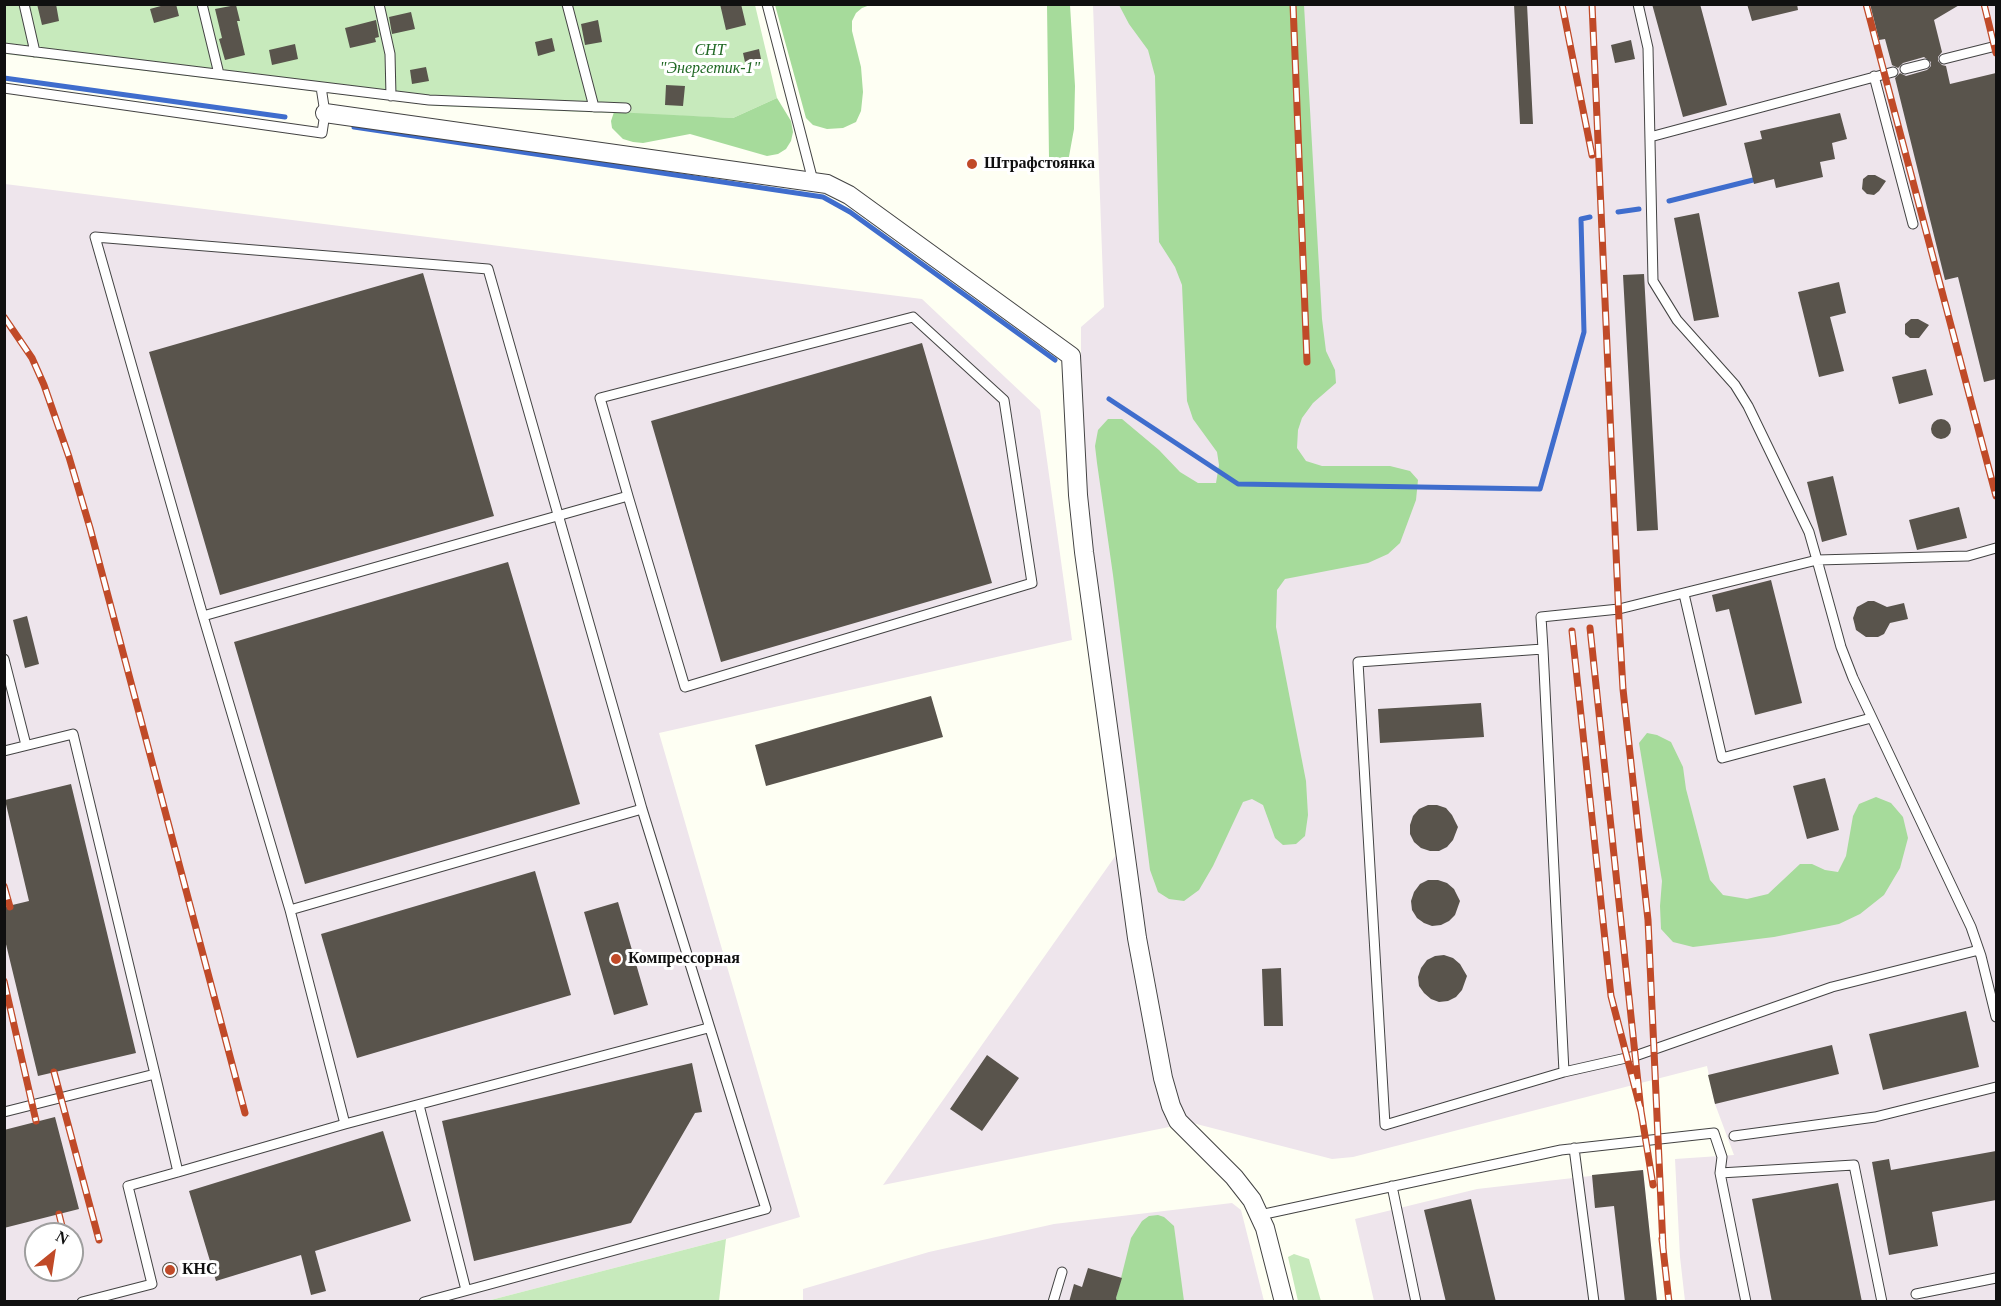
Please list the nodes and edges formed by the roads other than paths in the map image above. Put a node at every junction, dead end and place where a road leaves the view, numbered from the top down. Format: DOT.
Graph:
graph roads {
  1 [pos="24,4"];
  2 [pos="202,4"];
  3 [pos="379,4"];
  4 [pos="567,4"];
  5 [pos="767,4"];
  6 [pos="1638,4"];
  7 [pos="1996,46"];
  8 [pos="4,48"];
  9 [pos="35,52"];
  10 [pos="1944,59"];
  11 [pos="1924,64"];
  12 [pos="1905,69"];
  13 [pos="1893,72"];
  14 [pos="219,74"];
  15 [pos="1874,76"];
  16 [pos="321,87"];
  17 [pos="4,88"];
  18 [pos="391,96"];
  19 [pos="594,107"];
  20 [pos="626,108"];
  21 [pos="325,113"];
  22 [pos="1650,137"];
  23 [pos="813,182"];
  24 [pos="1913,224"];
  25 [pos="628,496"];
  26 [pos="558,515"];
  27 [pos="1996,548"];
  28 [pos="1817,560"];
  29 [pos="1684,594"];
  30 [pos="203,616"];
  31 [pos="1542,649"];
  32 [pos="4,659"];
  33 [pos="1871,718"];
  34 [pos="26,745"];
  35 [pos="4,751"];
  36 [pos="642,809"];
  37 [pos="290,910"];
  38 [pos="1979,950"];
  39 [pos="1996,1017"];
  40 [pos="708,1028"];
  41 [pos="1564,1072"];
  42 [pos="155,1074"];
  43 [pos="1996,1087"];
  44 [pos="419,1105"];
  45 [pos="4,1112"];
  46 [pos="345,1124"];
  47 [pos="1734,1136"];
  48 [pos="1574,1148"];
  49 [pos="178,1172"];
  50 [pos="1720,1173"];
  51 [pos="1392,1186"];
  52 [pos="1260,1215"];
  53 [pos="1062,1272"];
  54 [pos="1996,1278"];
  55 [pos="466,1290"];
  56 [pos="122,1291"];
  57 [pos="1916,1294"];
  58 [pos="82,1302"];
  59 [pos="125,1302"];
  60 [pos="424,1302"];
  61 [pos="1053,1302"];
  62 [pos="1284,1302"];
  63 [pos="1416,1302"];
  64 [pos="1594,1302"];
  65 [pos="1746,1302"];
  66 [pos="1882,1302"];
  1 -- 9 [label="lane"];
  2 -- 14 [label="lane"];
  3 -- 18 [label="lane"];
  4 -- 19 [label="lane"];
  5 -- 23 [label="lane"];
  6 -- 22 [label="lane"];
  7 -- 10 [label="lane"];
  8 -- 9 [label="lane"];
  9 -- 14 [label="lane"];
  11 -- 12 [label="lane"];
  13 -- 15 [label="lane"];
  14 -- 16 [label="lane"];
  15 -- 22 [label="lane"];
  15 -- 24 [label="lane"];
  16 -- 18 [label="lane"];
  16 -- 21 [label="lane"];
  17 -- 21 [label="lane"];
  18 -- 19 [label="lane"];
  19 -- 20 [label="lane"];
  21 -- 23 [label="street"];
  22 -- 28 [label="lane"];
  23 -- 52 [label="street"];
  25 -- 25 [label="lane"];
  25 -- 26 [label="lane"];
  26 -- 30 [label="lane"];
  26 -- 30 [label="lane"];
  26 -- 36 [label="lane"];
  27 -- 28 [label="lane"];
  28 -- 29 [label="lane"];
  28 -- 33 [label="lane"];
  29 -- 31 [label="lane"];
  29 -- 33 [label="lane"];
  30 -- 37 [label="lane"];
  31 -- 41 [label="lane"];
  31 -- 41 [label="lane"];
  32 -- 34 [label="lane"];
  33 -- 38 [label="lane"];
  34 -- 35 [label="lane"];
  34 -- 42 [label="lane"];
  36 -- 37 [label="lane"];
  36 -- 40 [label="lane"];
  37 -- 46 [label="lane"];
  38 -- 39 [label="lane"];
  38 -- 41 [label="lane"];
  40 -- 44 [label="lane"];
  40 -- 55 [label="lane"];
  42 -- 45 [label="lane"];
  42 -- 49 [label="lane"];
  43 -- 47 [label="lane"];
  44 -- 46 [label="lane"];
  44 -- 55 [label="lane"];
  46 -- 49 [label="lane"];
  48 -- 50 [label="lane"];
  48 -- 51 [label="lane"];
  48 -- 64 [label="lane"];
  49 -- 56 [label="lane"];
  50 -- 65 [label="lane"];
  50 -- 66 [label="lane"];
  51 -- 52 [label="lane"];
  51 -- 63 [label="lane"];
  52 -- 62 [label="street"];
  53 -- 61 [label="lane"];
  54 -- 57 [label="lane"];
  55 -- 60 [label="lane"];
  56 -- 58 [label="lane"];
  56 -- 59 [label="lane"];
}
